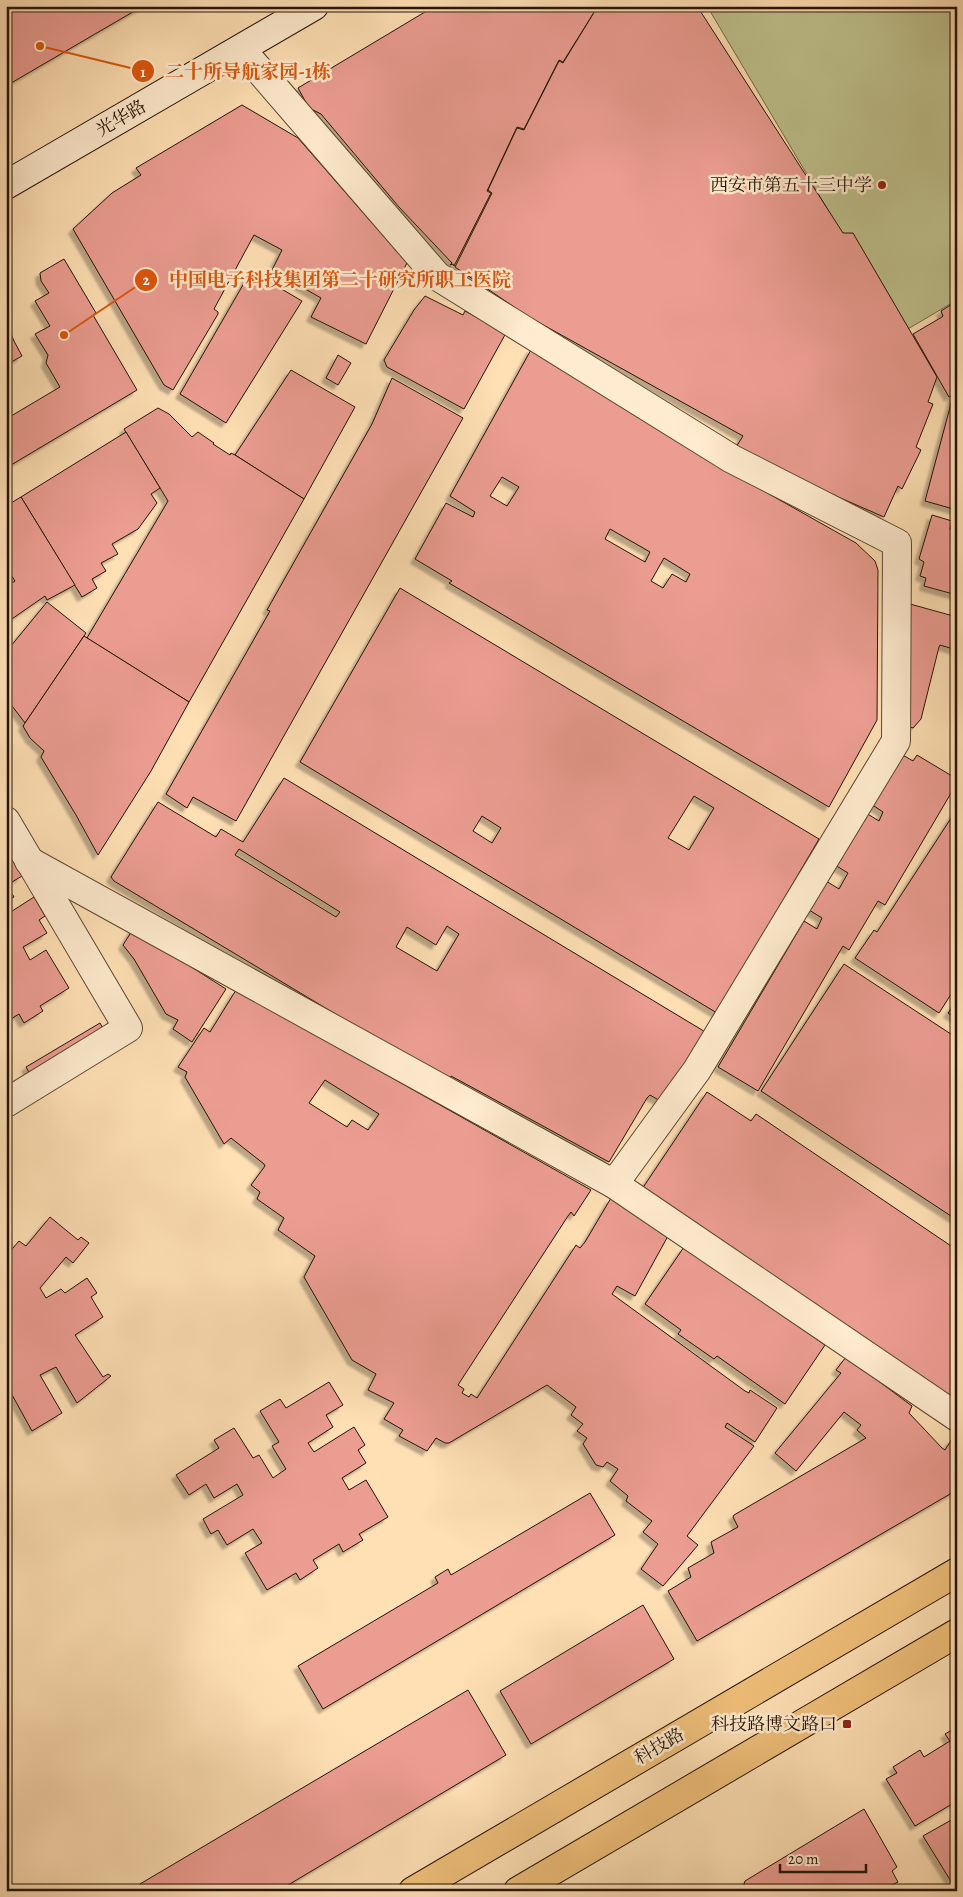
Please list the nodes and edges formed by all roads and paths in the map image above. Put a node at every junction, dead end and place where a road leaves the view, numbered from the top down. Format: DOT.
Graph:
graph roads {
  1 [pos="314,6"];
  2 [pos="240,49"];
  3 [pos="6,185"];
  4 [pos="6,821"];
  5 [pos="29,861"];
  6 [pos="6,1103"];
  7 [pos="614,1184"];
  8 [pos="957,1417"];
  9 [pos="957,1572"];
  10 [pos="957,1633"];
  11 [pos="413,1891"];
  12 [pos="518,1891"];
  1 -- 2 [label="street, 光华路"];
  2 -- 3 [label="street, 光华路"];
  2 -- 7 [label="street"];
  4 -- 5 [label="street"];
  5 -- 6 [label="street"];
  5 -- 7 [label="street"];
  7 -- 8 [label="street"];
  9 -- 11 [label="main road, 科技路"];
  10 -- 12 [label="main road"];
}
